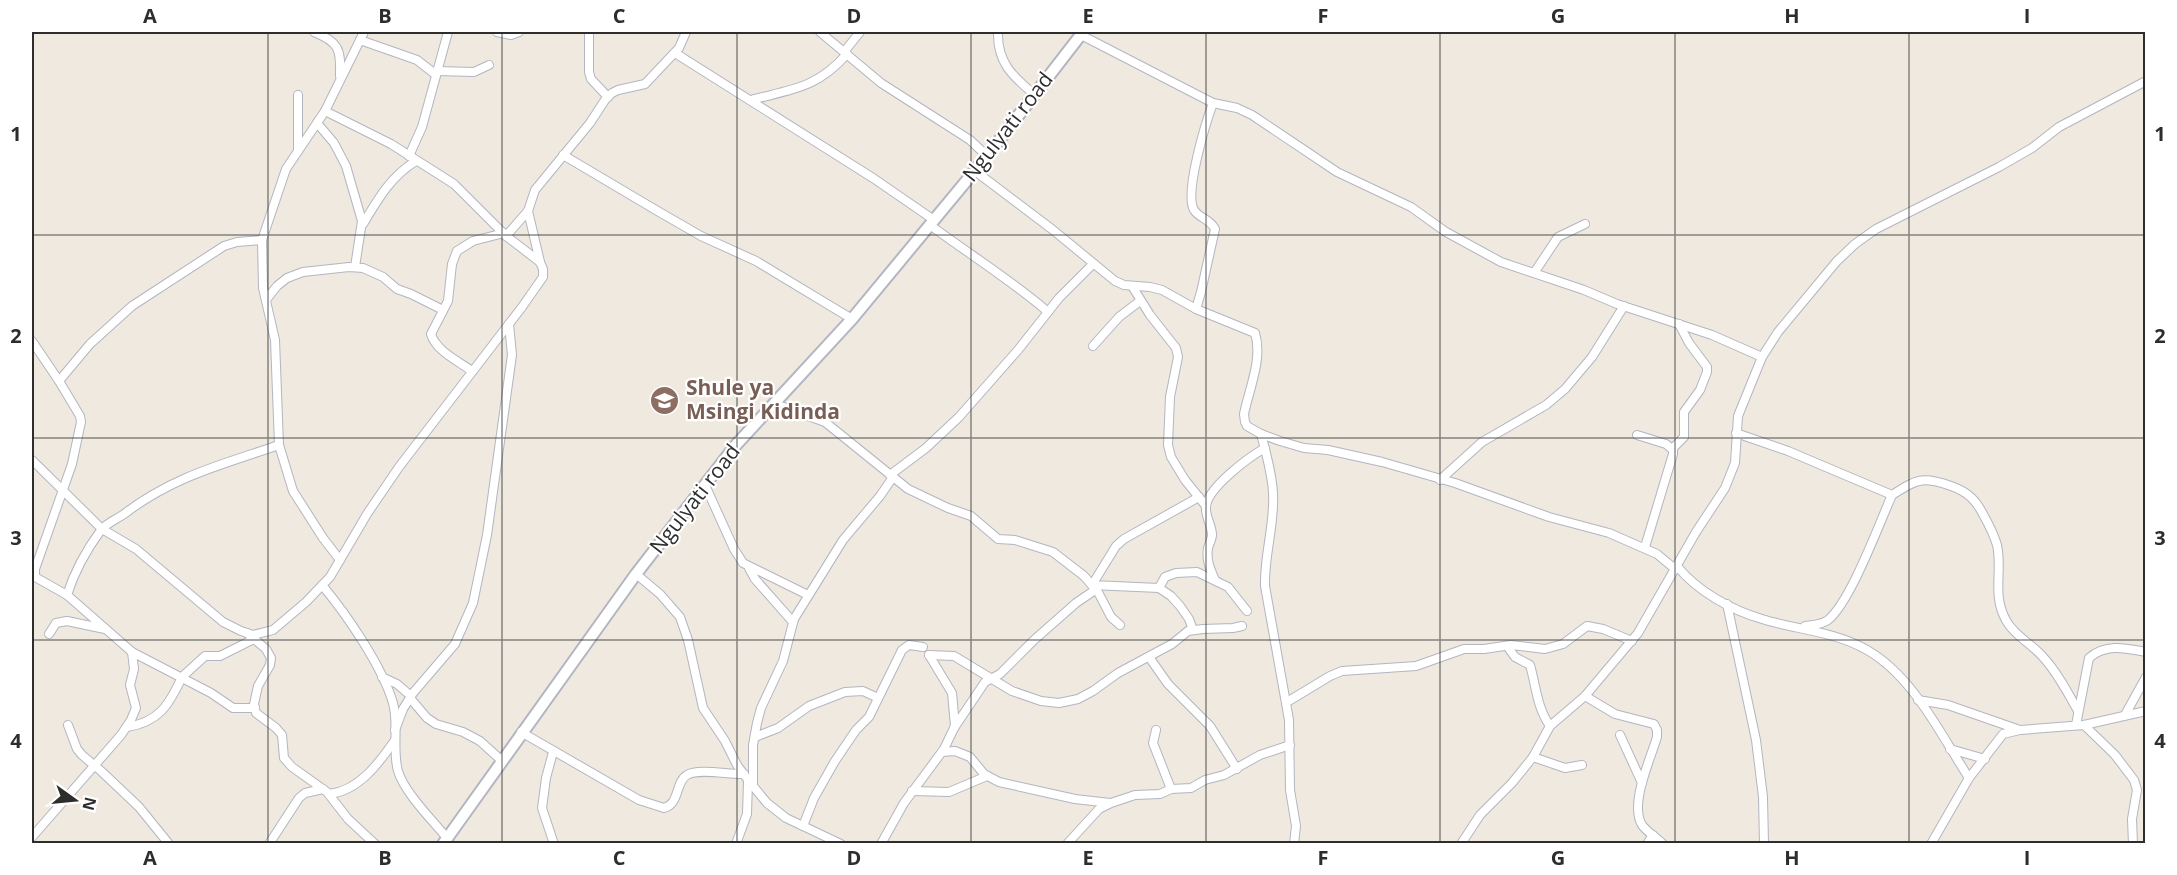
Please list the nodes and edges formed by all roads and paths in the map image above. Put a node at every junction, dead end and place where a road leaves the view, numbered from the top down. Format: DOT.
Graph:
graph roads {
  1 [pos="314,32"];
  2 [pos="364,32"];
  3 [pos="448,32"];
  4 [pos="497,32"];
  5 [pos="519,32"];
  6 [pos="589,32"];
  7 [pos="686,32"];
  8 [pos="820,32"];
  9 [pos="860,32"];
  10 [pos="998,32"];
  11 [pos="1082,33"];
  12 [pos="360,40"];
  13 [pos="675,52"];
  14 [pos="845,53"];
  15 [pos="489,65"];
  16 [pos="436,72"];
  17 [pos="339,81"];
  18 [pos="2145,81"];
  19 [pos="298,95"];
  20 [pos="1035,95"];
  21 [pos="608,97"];
  22 [pos="751,100"];
  23 [pos="1213,102"];
  24 [pos="325,111"];
  25 [pos="317,123"];
  26 [pos="298,151"];
  27 [pos="564,155"];
  28 [pos="987,156"];
  29 [pos="412,158"];
  30 [pos="975,171"];
  31 [pos="528,211"];
  32 [pos="932,222"];
  33 [pos="1585,224"];
  34 [pos="362,225"];
  35 [pos="505,234"];
  36 [pos="262,240"];
  37 [pos="540,262"];
  38 [pos="1092,264"];
  39 [pos="355,267"];
  40 [pos="1534,273"];
  41 [pos="1132,286"];
  42 [pos="266,300"];
  43 [pos="1140,301"];
  44 [pos="1624,306"];
  45 [pos="1196,309"];
  46 [pos="443,310"];
  47 [pos="1048,312"];
  48 [pos="852,319"];
  49 [pos="509,324"];
  50 [pos="1679,324"];
  51 [pos="32,341"];
  52 [pos="1093,346"];
  53 [pos="1762,357"];
  54 [pos="472,371"];
  55 [pos="59,381"];
  56 [pos="775,404"];
  57 [pos="1736,433"];
  58 [pos="1261,434"];
  59 [pos="1637,435"];
  60 [pos="279,445"];
  61 [pos="1264,448"];
  62 [pos="1672,449"];
  63 [pos="32,460"];
  64 [pos="892,476"];
  65 [pos="1440,480"];
  66 [pos="705,485"];
  67 [pos="63,492"];
  68 [pos="1892,495"];
  69 [pos="1199,496"];
  70 [pos="1206,506"];
  71 [pos="102,529"];
  72 [pos="1645,547"];
  73 [pos="340,560"];
  74 [pos="748,567"];
  75 [pos="1676,568"];
  76 [pos="636,574"];
  77 [pos="1215,580"];
  78 [pos="322,585"];
  79 [pos="1094,587"];
  80 [pos="1159,588"];
  81 [pos="808,595"];
  82 [pos="67,596"];
  83 [pos="1727,604"];
  84 [pos="1247,611"];
  85 [pos="793,622"];
  86 [pos="1120,626"];
  87 [pos="1242,626"];
  88 [pos="1801,627"];
  89 [pos="107,630"];
  90 [pos="1193,630"];
  91 [pos="49,634"];
  92 [pos="251,636"];
  93 [pos="1632,640"];
  94 [pos="1507,646"];
  95 [pos="923,647"];
  96 [pos="132,652"];
  97 [pos="2145,652"];
  98 [pos="1149,657"];
  99 [pos="182,677"];
  100 [pos="382,677"];
  101 [pos="2145,677"];
  102 [pos="992,678"];
  103 [pos="1585,696"];
  104 [pos="411,697"];
  105 [pos="878,698"];
  106 [pos="1918,700"];
  107 [pos="1287,702"];
  108 [pos="255,708"];
  109 [pos="2078,711"];
  110 [pos="2145,711"];
  111 [pos="2125,715"];
  112 [pos="68,725"];
  113 [pos="2080,725"];
  114 [pos="127,726"];
  115 [pos="1550,726"];
  116 [pos="953,729"];
  117 [pos="395,730"];
  118 [pos="1156,730"];
  119 [pos="2020,730"];
  120 [pos="521,732"];
  121 [pos="1620,735"];
  122 [pos="755,737"];
  123 [pos="396,740"];
  124 [pos="1290,745"];
  125 [pos="1950,749"];
  126 [pos="553,752"];
  127 [pos="942,752"];
  128 [pos="1533,758"];
  129 [pos="1985,759"];
  130 [pos="501,760"];
  131 [pos="1582,765"];
  132 [pos="94,766"];
  133 [pos="1237,769"];
  134 [pos="987,776"];
  135 [pos="1969,778"];
  136 [pos="748,780"];
  137 [pos="1642,783"];
  138 [pos="1171,789"];
  139 [pos="912,791"];
  140 [pos="326,792"];
  141 [pos="1111,803"];
  142 [pos="803,826"];
  143 [pos="1653,835"];
  144 [pos="32,838"];
  145 [pos="445,841"];
  146 [pos="1296,842"];
  147 [pos="35,843"];
  148 [pos="169,843"];
  149 [pos="269,843"];
  150 [pos="375,843"];
  151 [pos="555,843"];
  152 [pos="736,843"];
  153 [pos="841,843"];
  154 [pos="881,843"];
  155 [pos="1067,843"];
  156 [pos="1461,843"];
  157 [pos="1647,843"];
  158 [pos="1663,843"];
  159 [pos="1764,843"];
  160 [pos="1932,843"];
  161 [pos="2133,843"];
  1 -- 17 [label="street"];
  2 -- 12 [label="street"];
  3 -- 16 [label="street"];
  4 -- 5 [label="street"];
  6 -- 21 [label="street"];
  7 -- 13 [label="street"];
  8 -- 14 [label="street"];
  9 -- 14 [label="street"];
  10 -- 20 [label="street"];
  11 -- 20 [label="main road, Ngulyati road"];
  11 -- 23 [label="street"];
  12 -- 16 [label="street"];
  12 -- 17 [label="street"];
  13 -- 21 [label="street"];
  13 -- 22 [label="street"];
  14 -- 22 [label="street"];
  14 -- 28 [label="street"];
  15 -- 16 [label="street"];
  16 -- 29 [label="street"];
  17 -- 24 [label="street"];
  18 -- 53 [label="street"];
  19 -- 26 [label="street"];
  20 -- 28 [label="main road, Ngulyati road"];
  21 -- 27 [label="street"];
  22 -- 32 [label="street"];
  23 -- 40 [label="street"];
  23 -- 45 [label="street"];
  24 -- 25 [label="street"];
  24 -- 29 [label="street"];
  25 -- 26 [label="street"];
  25 -- 34 [label="street"];
  26 -- 36 [label="street"];
  27 -- 31 [label="street"];
  27 -- 48 [label="street"];
  28 -- 30 [label="main road, Ngulyati road"];
  29 -- 34 [label="street"];
  29 -- 35 [label="street"];
  30 -- 32 [label="main road, Ngulyati road"];
  30 -- 38 [label="street"];
  31 -- 35 [label="street"];
  31 -- 37 [label="street"];
  32 -- 47 [label="street"];
  32 -- 48 [label="main road, Ngulyati road"];
  33 -- 40 [label="street"];
  34 -- 39 [label="street"];
  35 -- 37 [label="street"];
  35 -- 46 [label="street"];
  36 -- 42 [label="street"];
  36 -- 55 [label="street"];
  37 -- 49 [label="street"];
  38 -- 41 [label="street"];
  38 -- 47 [label="street"];
  39 -- 42 [label="street"];
  39 -- 46 [label="street"];
  40 -- 44 [label="street"];
  41 -- 43 [label="street"];
  41 -- 45 [label="street"];
  42 -- 60 [label="street"];
  43 -- 52 [label="street"];
  43 -- 69 [label="street"];
  44 -- 50 [label="street"];
  44 -- 65 [label="street"];
  45 -- 58 [label="street"];
  46 -- 54 [label="street"];
  47 -- 64 [label="street"];
  48 -- 56 [label="main road, Ngulyati road"];
  49 -- 54 [label="street"];
  49 -- 104 [label="street"];
  50 -- 53 [label="street"];
  50 -- 62 [label="street"];
  51 -- 55 [label="street"];
  53 -- 57 [label="street"];
  54 -- 73 [label="street"];
  55 -- 67 [label="street"];
  56 -- 64 [label="street"];
  56 -- 66 [label="main road, Ngulyati road"];
  57 -- 68 [label="street"];
  57 -- 75 [label="street"];
  58 -- 61 [label="street"];
  58 -- 65 [label="street"];
  59 -- 62 [label="street"];
  60 -- 71 [label="street"];
  60 -- 73 [label="street"];
  61 -- 70 [label="street"];
  61 -- 107 [label="street"];
  62 -- 72 [label="street"];
  63 -- 67 [label="street"];
  64 -- 79 [label="street"];
  64 -- 81 [label="street"];
  65 -- 72 [label="street"];
  66 -- 74 [label="street"];
  66 -- 76 [label="main road, Ngulyati road"];
  67 -- 71 [label="street"];
  67 -- 82 [label="street"];
  68 -- 88 [label="street"];
  68 -- 109 [label="street"];
  69 -- 70 [label="street"];
  69 -- 79 [label="street"];
  70 -- 77 [label="street"];
  71 -- 82 [label="street"];
  71 -- 92 [label="street"];
  72 -- 75 [label="street"];
  73 -- 78 [label="street"];
  74 -- 81 [label="street"];
  74 -- 85 [label="street"];
  75 -- 83 [label="street"];
  75 -- 93 [label="street"];
  76 -- 120 [label="main road, Ngulyati road"];
  76 -- 136 [label="street"];
  77 -- 80 [label="street"];
  77 -- 84 [label="street"];
  78 -- 92 [label="street"];
  78 -- 100 [label="street"];
  79 -- 80 [label="street"];
  79 -- 86 [label="street"];
  79 -- 102 [label="street"];
  80 -- 90 [label="street"];
  81 -- 85 [label="street"];
  82 -- 89 [label="street"];
  83 -- 88 [label="street"];
  83 -- 159 [label="street"];
  85 -- 122 [label="street"];
  87 -- 90 [label="street"];
  88 -- 106 [label="street"];
  89 -- 91 [label="street"];
  89 -- 96 [label="street"];
  90 -- 98 [label="street"];
  92 -- 99 [label="street"];
  92 -- 108 [label="street"];
  93 -- 94 [label="street"];
  93 -- 103 [label="street"];
  94 -- 107 [label="street"];
  94 -- 115 [label="street"];
  95 -- 105 [label="street"];
  96 -- 99 [label="street"];
  96 -- 114 [label="street"];
  97 -- 109 [label="street"];
  98 -- 102 [label="street"];
  98 -- 133 [label="street"];
  99 -- 108 [label="street"];
  99 -- 114 [label="street"];
  100 -- 104 [label="street"];
  100 -- 117 [label="street"];
  101 -- 111 [label="street"];
  102 -- 116 [label="street"];
  102 -- 116 [label="street"];
  103 -- 115 [label="street"];
  103 -- 137 [label="street"];
  104 -- 117 [label="street"];
  104 -- 130 [label="street"];
  105 -- 122 [label="street"];
  105 -- 142 [label="street"];
  106 -- 119 [label="street"];
  106 -- 125 [label="street"];
  107 -- 124 [label="street"];
  108 -- 140 [label="street"];
  109 -- 113 [label="street"];
  110 -- 111 [label="street"];
  111 -- 113 [label="street"];
  112 -- 132 [label="street"];
  113 -- 119 [label="street"];
  113 -- 161 [label="street"];
  114 -- 132 [label="street"];
  115 -- 128 [label="street"];
  116 -- 127 [label="street"];
  117 -- 123 [label="street"];
  118 -- 138 [label="street"];
  119 -- 129 [label="street"];
  120 -- 126 [label="street"];
  120 -- 130 [label="main road, Ngulyati road"];
  121 -- 137 [label="street"];
  122 -- 136 [label="street"];
  123 -- 140 [label="street"];
  123 -- 145 [label="street"];
  124 -- 133 [label="street"];
  124 -- 146 [label="street"];
  125 -- 129 [label="street"];
  125 -- 135 [label="street"];
  126 -- 136 [label="street"];
  126 -- 151 [label="street"];
  127 -- 134 [label="street"];
  127 -- 139 [label="street"];
  128 -- 131 [label="street"];
  128 -- 156 [label="street"];
  129 -- 135 [label="street"];
  130 -- 145 [label="main road, Ngulyati road"];
  132 -- 144 [label="street"];
  132 -- 148 [label="street"];
  133 -- 138 [label="street"];
  134 -- 139 [label="street"];
  134 -- 141 [label="street"];
  135 -- 160 [label="street"];
  136 -- 142 [label="street"];
  136 -- 152 [label="street"];
  137 -- 143 [label="street"];
  138 -- 141 [label="street"];
  139 -- 154 [label="street"];
  140 -- 149 [label="street"];
  140 -- 150 [label="street"];
  141 -- 155 [label="street"];
  142 -- 153 [label="street"];
  143 -- 157 [label="street"];
  143 -- 158 [label="street"];
  144 -- 147 [label="street"];
}
